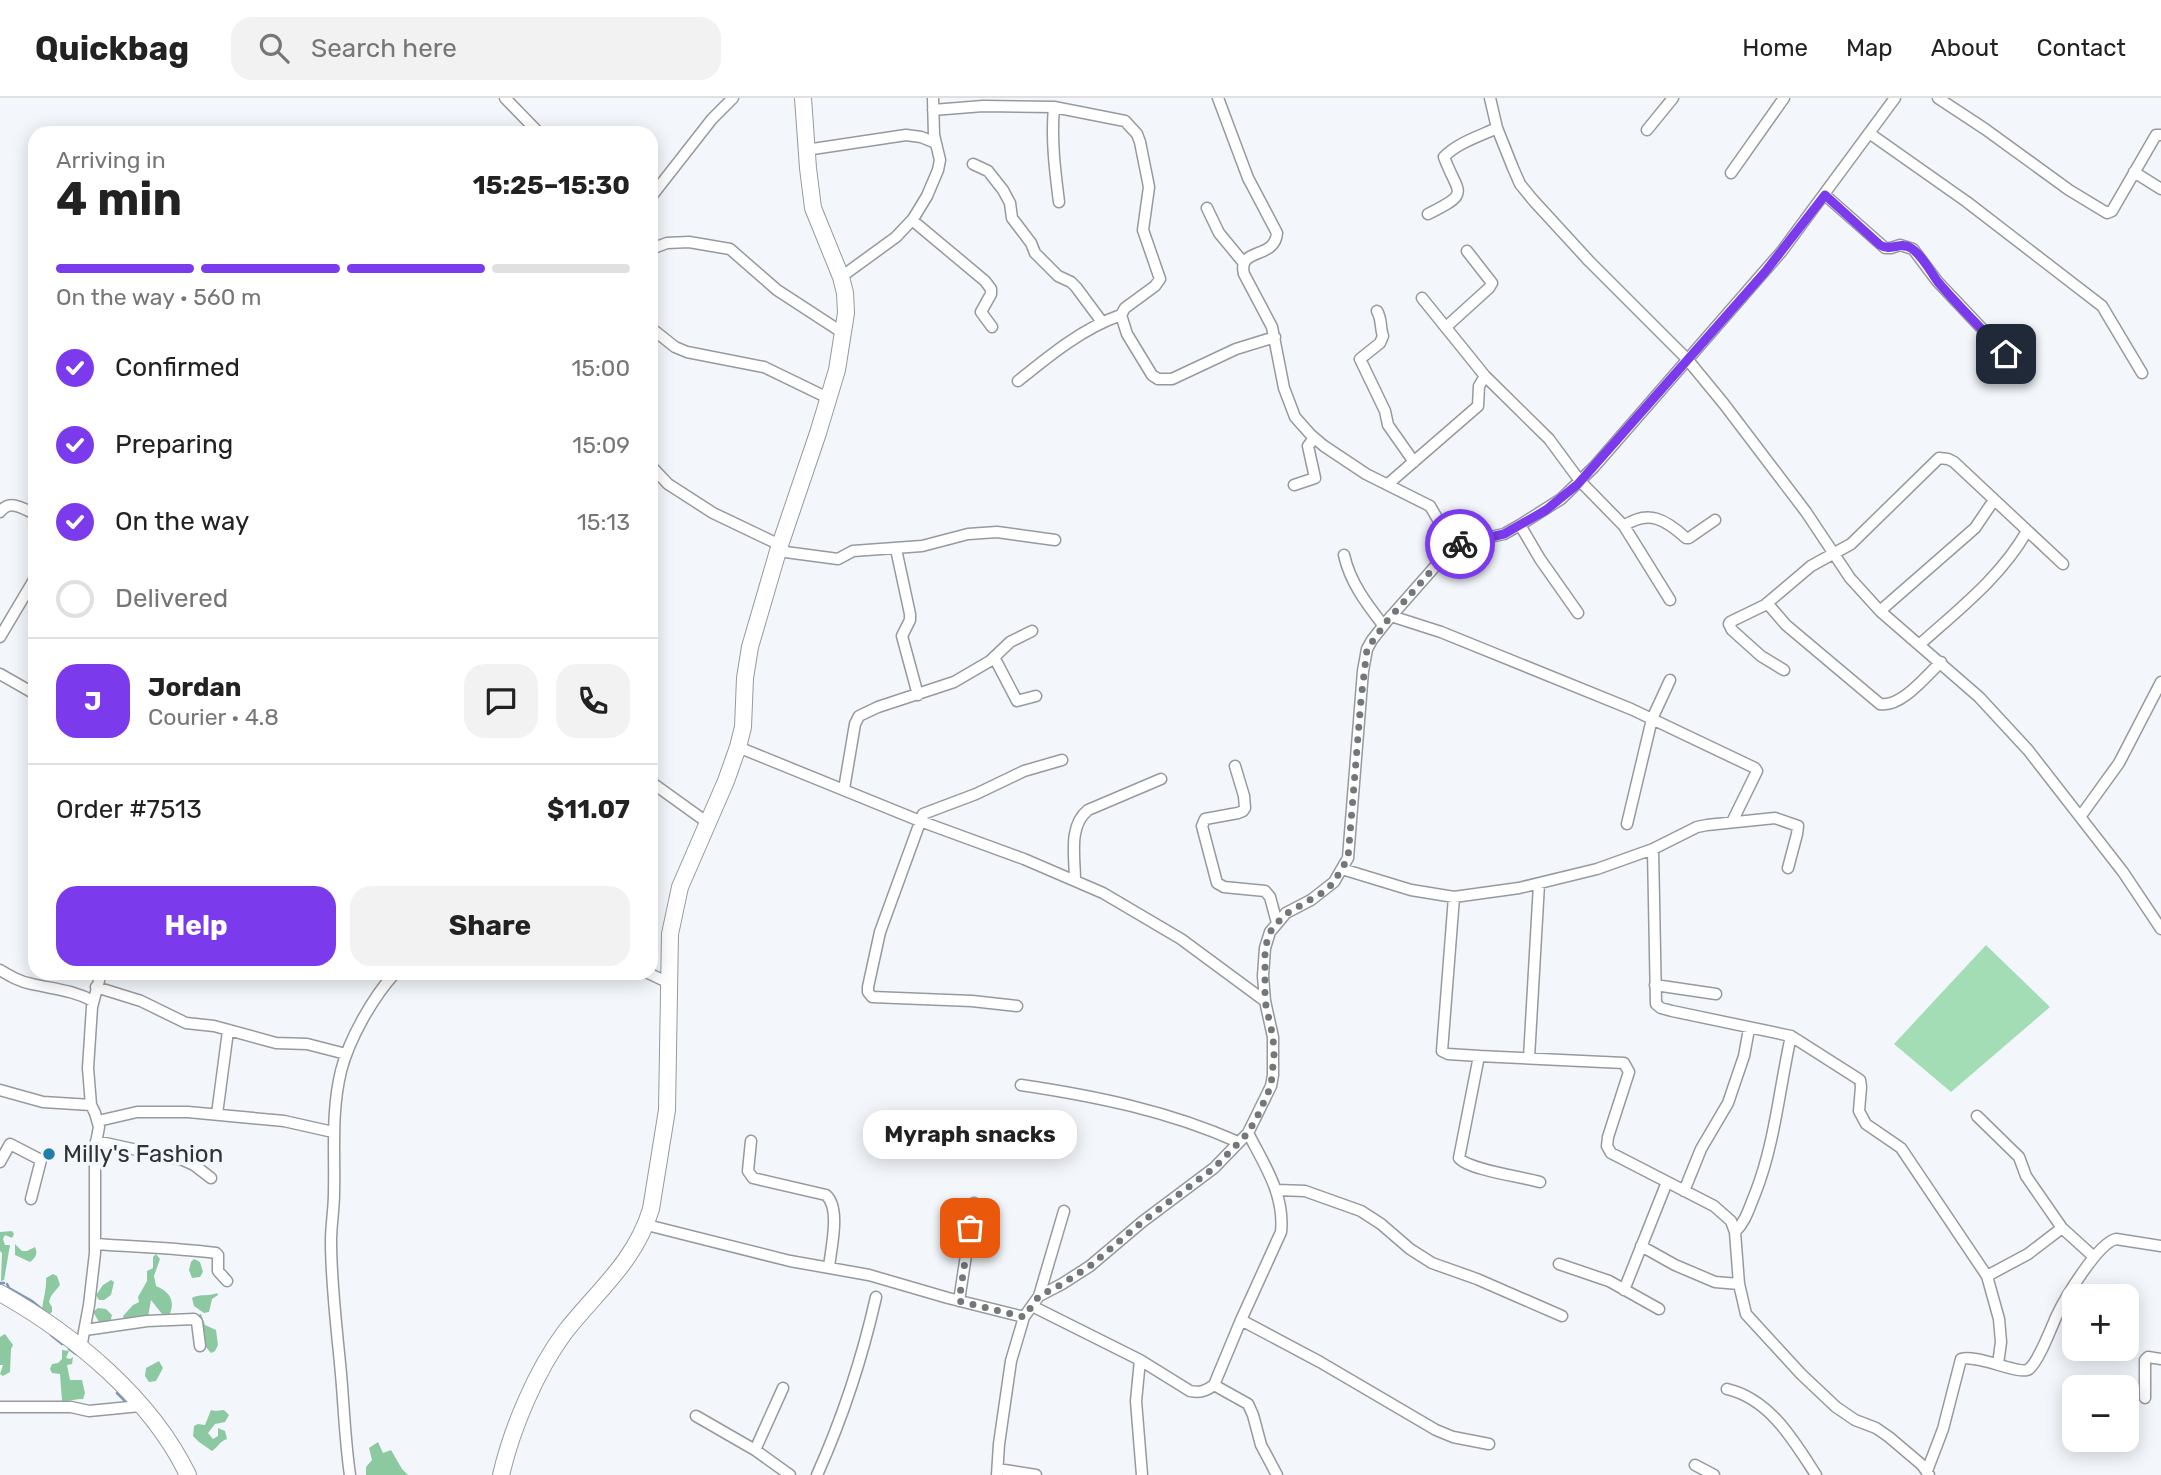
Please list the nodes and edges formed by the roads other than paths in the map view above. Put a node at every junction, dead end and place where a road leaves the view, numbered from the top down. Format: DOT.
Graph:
graph roads {
  1 [pos="505,98"];
  2 [pos="733,98"];
  3 [pos="803,98"];
  4 [pos="933,98"];
  5 [pos="1219,98"];
  6 [pos="1490,98"];
  7 [pos="1672,98"];
  8 [pos="1784,98"];
  9 [pos="1895,98"];
  10 [pos="1938,98"];
  11 [pos="1038,103"];
  12 [pos="1054,107"];
  13 [pos="933,110"];
  14 [pos="531,126"];
  15 [pos="1497,128"];
  16 [pos="1647,130"];
  17 [pos="1869,134"];
  18 [pos="2161,135"];
  19 [pos="936,142"];
  20 [pos="806,150"];
  21 [pos="973,164"];
  22 [pos="2134,172"];
  23 [pos="1731,173"];
  24 [pos="658,188"];
  25 [pos="2161,188"];
  26 [pos="1825,195"];
  27 [pos="1059,202"];
  28 [pos="1207,208"];
  29 [pos="1428,214"];
  30 [pos="912,220"];
  31 [pos="658,246"];
  32 [pos="1467,251"];
  33 [pos="1243,262"];
  34 [pos="841,277"];
  35 [pos="1422,298"];
  36 [pos="1377,311"];
  37 [pos="1121,315"];
  38 [pos="1102,322"];
  39 [pos="992,327"];
  40 [pos="1446,327"];
  41 [pos="658,333"];
  42 [pos="843,333"];
  43 [pos="1275,337"];
  44 [pos="1687,359"];
  45 [pos="2022,371"];
  46 [pos="2142,373"];
  47 [pos="1485,376"];
  48 [pos="1018,381"];
  49 [pos="828,398"];
  50 [pos="1314,438"];
  51 [pos="1414,462"];
  52 [pos="658,473"];
  53 [pos="1580,481"];
  54 [pos="1388,484"];
  55 [pos="1294,485"];
  56 [pos="1994,500"];
  57 [pos="28,511"];
  58 [pos="0,513"];
  59 [pos="1715,520"];
  60 [pos="1520,525"];
  61 [pos="1624,526"];
  62 [pos="2027,531"];
  63 [pos="1055,540"];
  64 [pos="1454,547"];
  65 [pos="779,548"];
  66 [pos="896,549"];
  67 [pos="1833,554"];
  68 [pos="1344,555"];
  69 [pos="2063,564"];
  70 [pos="28,590"];
  71 [pos="1670,600"];
  72 [pos="1767,603"];
  73 [pos="1880,611"];
  74 [pos="1578,613"];
  75 [pos="1387,620"];
  76 [pos="1032,631"];
  77 [pos="0,637"];
  78 [pos="1919,645"];
  79 [pos="994,657"];
  80 [pos="1941,662"];
  81 [pos="1784,670"];
  82 [pos="0,674"];
  83 [pos="1670,680"];
  84 [pos="2161,682"];
  85 [pos="28,690"];
  86 [pos="918,695"];
  87 [pos="1037,695"];
  88 [pos="1652,719"];
  89 [pos="738,747"];
  90 [pos="1062,760"];
  91 [pos="1235,766"];
  92 [pos="1161,779"];
  93 [pos="658,787"];
  94 [pos="844,789"];
  95 [pos="2080,817"];
  96 [pos="920,821"];
  97 [pos="1732,821"];
  98 [pos="708,823"];
  99 [pos="1627,824"];
  100 [pos="1653,849"];
  101 [pos="1788,868"];
  102 [pos="1342,869"];
  103 [pos="1074,881"];
  104 [pos="1539,884"];
  105 [pos="1454,897"];
  106 [pos="1277,923"];
  107 [pos="2161,929"];
  108 [pos="0,970"];
  109 [pos="658,978"];
  110 [pos="98,980"];
  111 [pos="389,980"];
  112 [pos="669,983"];
  113 [pos="1655,985"];
  114 [pos="96,987"];
  115 [pos="1716,993"];
  116 [pos="1265,1001"];
  117 [pos="93,1002"];
  118 [pos="1017,1006"];
  119 [pos="1749,1029"];
  120 [pos="228,1031"];
  121 [pos="1791,1036"];
  122 [pos="346,1054"];
  123 [pos="1479,1056"];
  124 [pos="1529,1058"];
  125 [pos="1021,1085"];
  126 [pos="0,1091"];
  127 [pos="91,1105"];
  128 [pos="217,1114"];
  129 [pos="1977,1116"];
  130 [pos="98,1121"];
  131 [pos="332,1132"];
  132 [pos="1248,1133"];
  133 [pos="4,1141"];
  134 [pos="96,1141"];
  135 [pos="751,1141"];
  136 [pos="1238,1142"];
  137 [pos="0,1162"];
  138 [pos="211,1178"];
  139 [pos="1540,1182"];
  140 [pos="1667,1182"];
  141 [pos="1277,1190"];
  142 [pos="1685,1191"];
  143 [pos="31,1199"];
  144 [pos="974,1203"];
  145 [pos="1064,1211"];
  146 [pos="647,1225"];
  147 [pos="2062,1228"];
  148 [pos="1735,1232"];
  149 [pos="96,1244"];
  150 [pos="1641,1245"];
  151 [pos="2161,1246"];
  152 [pos="2094,1257"];
  153 [pos="1559,1264"];
  154 [pos="829,1267"];
  155 [pos="1987,1276"];
  156 [pos="226,1281"];
  157 [pos="1739,1284"];
  158 [pos="1624,1290"];
  159 [pos="0,1293"];
  160 [pos="1039,1296"];
  161 [pos="876,1297"];
  162 [pos="959,1301"];
  163 [pos="1032,1306"];
  164 [pos="1659,1309"];
  165 [pos="1562,1316"];
  166 [pos="1024,1317"];
  167 [pos="1241,1320"];
  168 [pos="85,1330"];
  169 [pos="200,1346"];
  170 [pos="81,1348"];
  171 [pos="2161,1359"];
  172 [pos="1140,1360"];
  173 [pos="1998,1364"];
  174 [pos="1214,1385"];
  175 [pos="783,1388"];
  176 [pos="1727,1389"];
  177 [pos="2145,1398"];
  178 [pos="140,1406"];
  179 [pos="0,1407"];
  180 [pos="696,1416"];
  181 [pos="1489,1444"];
  182 [pos="755,1450"];
  183 [pos="1695,1465"];
  184 [pos="1926,1470"];
  185 [pos="998,1472"];
  186 [pos="188,1475"];
  187 [pos="350,1475"];
  188 [pos="501,1475"];
  189 [pos="790,1475"];
  190 [pos="817,1475"];
  191 [pos="1036,1475"];
  192 [pos="1142,1475"];
  193 [pos="1277,1475"];
  194 [pos="1714,1475"];
  195 [pos="1816,1475"];
  196 [pos="1914,1475"];
  1 -- 14 [label="street"];
  2 -- 24 [label="street"];
  3 -- 20 [label="street"];
  4 -- 13 [label="street"];
  5 -- 33 [label="street"];
  6 -- 15 [label="street"];
  7 -- 16 [label="street"];
  8 -- 23 [label="street"];
  9 -- 17 [label="street"];
  10 -- 22 [label="street"];
  11 -- 12 [label="street"];
  11 -- 13 [label="street"];
  12 -- 27 [label="street"];
  12 -- 37 [label="street"];
  13 -- 19 [label="street"];
  15 -- 29 [label="street"];
  15 -- 44 [label="street"];
  17 -- 26 [label="street"];
  17 -- 46 [label="street"];
  18 -- 22 [label="street"];
  19 -- 20 [label="street"];
  19 -- 30 [label="street"];
  20 -- 34 [label="street"];
  21 -- 38 [label="street"];
  22 -- 25 [label="street"];
  26 -- 44 [label="street"];
  26 -- 45 [label="street"];
  28 -- 33 [label="street"];
  30 -- 34 [label="street"];
  30 -- 39 [label="street"];
  31 -- 42 [label="street"];
  32 -- 40 [label="street"];
  33 -- 43 [label="street"];
  34 -- 42 [label="street"];
  35 -- 40 [label="street"];
  36 -- 51 [label="street"];
  37 -- 38 [label="street"];
  37 -- 43 [label="street"];
  38 -- 48 [label="street"];
  40 -- 47 [label="street"];
  41 -- 49 [label="street"];
  42 -- 49 [label="street"];
  43 -- 50 [label="street"];
  44 -- 53 [label="street"];
  44 -- 67 [label="street"];
  47 -- 51 [label="street"];
  47 -- 53 [label="street"];
  49 -- 65 [label="street"];
  50 -- 54 [label="street"];
  50 -- 55 [label="street"];
  51 -- 54 [label="street"];
  52 -- 65 [label="street"];
  53 -- 60 [label="street"];
  53 -- 61 [label="street"];
  54 -- 64 [label="street"];
  56 -- 62 [label="street"];
  56 -- 67 [label="street"];
  56 -- 73 [label="street"];
  57 -- 58 [label="street"];
  59 -- 61 [label="street"];
  60 -- 64 [label="street"];
  60 -- 74 [label="street"];
  61 -- 71 [label="street"];
  62 -- 69 [label="street"];
  62 -- 78 [label="street"];
  63 -- 66 [label="street"];
  64 -- 75 [label="street"];
  65 -- 66 [label="street"];
  65 -- 89 [label="street"];
  66 -- 86 [label="street"];
  67 -- 72 [label="street"];
  67 -- 73 [label="street"];
  68 -- 75 [label="street"];
  70 -- 77 [label="street"];
  72 -- 80 [label="street"];
  72 -- 81 [label="street"];
  73 -- 78 [label="street"];
  75 -- 88 [label="street"];
  75 -- 102 [label="street"];
  76 -- 79 [label="street"];
  78 -- 80 [label="street"];
  79 -- 86 [label="street"];
  79 -- 87 [label="street"];
  80 -- 95 [label="street"];
  82 -- 85 [label="street"];
  83 -- 88 [label="street"];
  84 -- 95 [label="street"];
  86 -- 94 [label="street"];
  88 -- 97 [label="street"];
  88 -- 99 [label="street"];
  89 -- 94 [label="street"];
  89 -- 98 [label="street"];
  90 -- 96 [label="street"];
  91 -- 106 [label="street"];
  92 -- 103 [label="street"];
  93 -- 98 [label="street"];
  94 -- 96 [label="street"];
  95 -- 107 [label="street"];
  96 -- 103 [label="street"];
  96 -- 118 [label="street"];
  97 -- 100 [label="street"];
  97 -- 101 [label="street"];
  98 -- 112 [label="street"];
  100 -- 104 [label="street"];
  100 -- 113 [label="street"];
  102 -- 105 [label="street"];
  102 -- 106 [label="street"];
  103 -- 116 [label="street"];
  104 -- 105 [label="street"];
  104 -- 124 [label="street"];
  105 -- 123 [label="street"];
  106 -- 116 [label="street"];
  108 -- 117 [label="street"];
  109 -- 112 [label="street"];
  110 -- 114 [label="street"];
  111 -- 122 [label="street"];
  112 -- 146 [label="street"];
  113 -- 115 [label="street"];
  113 -- 119 [label="street"];
  114 -- 117 [label="street"];
  114 -- 120 [label="street"];
  116 -- 132 [label="street"];
  117 -- 127 [label="street"];
  119 -- 121 [label="street"];
  119 -- 142 [label="street"];
  120 -- 122 [label="street"];
  120 -- 128 [label="street"];
  121 -- 148 [label="street"];
  121 -- 155 [label="street"];
  122 -- 131 [label="street"];
  123 -- 124 [label="street"];
  123 -- 139 [label="street"];
  124 -- 140 [label="street"];
  125 -- 136 [label="street"];
  126 -- 127 [label="street"];
  127 -- 130 [label="street"];
  128 -- 130 [label="street"];
  128 -- 131 [label="street"];
  129 -- 147 [label="street"];
  130 -- 134 [label="street"];
  131 -- 187 [label="street"];
  132 -- 136 [label="street"];
  132 -- 141 [label="street"];
  133 -- 137 [label="street"];
  133 -- 143 [label="street"];
  134 -- 138 [label="street"];
  134 -- 149 [label="street"];
  135 -- 154 [label="street"];
  136 -- 160 [label="street"];
  140 -- 142 [label="street"];
  140 -- 150 [label="street"];
  141 -- 165 [label="street"];
  141 -- 167 [label="street"];
  142 -- 148 [label="street"];
  144 -- 162 [label="street"];
  145 -- 160 [label="street"];
  146 -- 154 [label="street"];
  146 -- 188 [label="street"];
  147 -- 152 [label="street"];
  147 -- 155 [label="street"];
  148 -- 157 [label="street"];
  149 -- 156 [label="street"];
  149 -- 168 [label="street"];
  150 -- 157 [label="street"];
  150 -- 158 [label="street"];
  151 -- 152 [label="street"];
  152 -- 173 [label="street"];
  153 -- 158 [label="street"];
  154 -- 162 [label="street"];
  155 -- 173 [label="street"];
  157 -- 184 [label="street"];
  158 -- 164 [label="street"];
  159 -- 170 [label="street"];
  160 -- 163 [label="street"];
  161 -- 190 [label="street"];
  162 -- 166 [label="street"];
  163 -- 166 [label="street"];
  163 -- 172 [label="street"];
  166 -- 185 [label="street"];
  167 -- 174 [label="street"];
  167 -- 181 [label="street"];
  168 -- 169 [label="street"];
  168 -- 170 [label="street"];
  170 -- 178 [label="street"];
  171 -- 177 [label="street"];
  172 -- 174 [label="street"];
  172 -- 192 [label="street"];
  173 -- 184 [label="street"];
  174 -- 193 [label="street"];
  175 -- 182 [label="street"];
  176 -- 195 [label="street"];
  178 -- 179 [label="street"];
  178 -- 186 [label="street"];
  180 -- 182 [label="street"];
  182 -- 189 [label="street"];
  183 -- 194 [label="street"];
  184 -- 196 [label="street"];
  185 -- 191 [label="street"];
}
